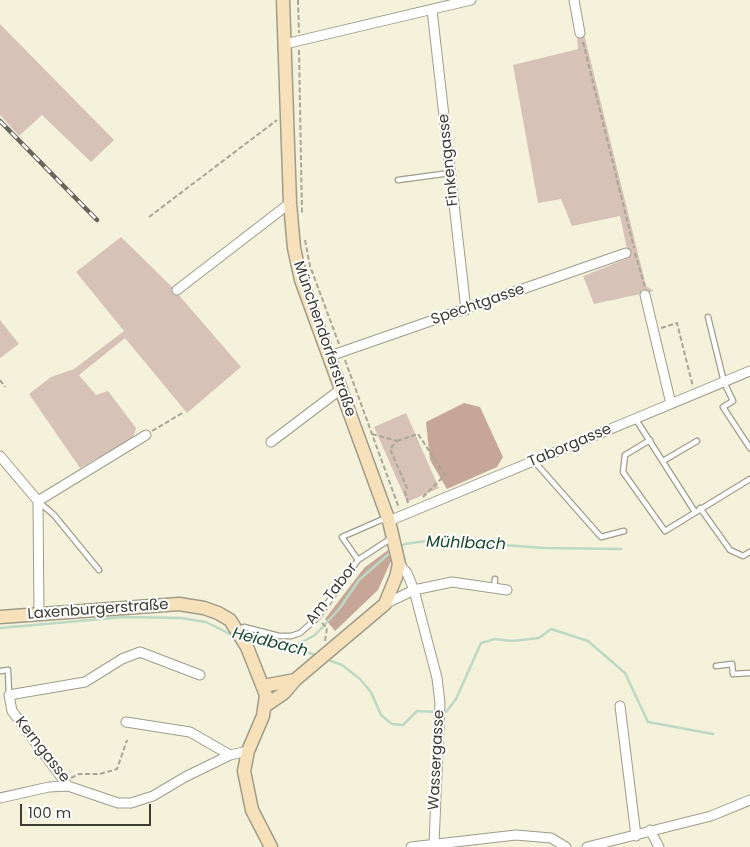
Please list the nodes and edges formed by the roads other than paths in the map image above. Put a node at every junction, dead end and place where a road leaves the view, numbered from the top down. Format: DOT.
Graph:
graph roads {
  1 [pos="283,0"];
  2 [pos="471,0"];
  3 [pos="574,0"];
  4 [pos="432,10"];
  5 [pos="580,33"];
  6 [pos="285,44"];
  7 [pos="450,173"];
  8 [pos="398,180"];
  9 [pos="290,203"];
  10 [pos="626,253"];
  11 [pos="177,290"];
  12 [pos="645,298"];
  13 [pos="466,310"];
  14 [pos="708,317"];
  15 [pos="330,356"];
  16 [pos="750,371"];
  17 [pos="724,382"];
  18 [pos="341,389"];
  19 [pos="671,404"];
  20 [pos="635,418"];
  21 [pos="146,435"];
  22 [pos="650,440"];
  23 [pos="270,442"];
  24 [pos="696,442"];
  25 [pos="750,448"];
  26 [pos="0,456"];
  27 [pos="534,461"];
  28 [pos="663,461"];
  29 [pos="750,479"];
  30 [pos="38,501"];
  31 [pos="700,508"];
  32 [pos="695,512"];
  33 [pos="389,521"];
  34 [pos="624,531"];
  35 [pos="397,550"];
  36 [pos="750,552"];
  37 [pos="358,560"];
  38 [pos="99,570"];
  39 [pos="414,590"];
  40 [pos="507,590"];
  41 [pos="385,604"];
  42 [pos="39,615"];
  43 [pos="0,617"];
  44 [pos="238,630"];
  45 [pos="716,666"];
  46 [pos="0,671"];
  47 [pos="750,673"];
  48 [pos="200,675"];
  49 [pos="295,680"];
  50 [pos="263,686"];
  51 [pos="9,695"];
  52 [pos="265,706"];
  53 [pos="620,706"];
  54 [pos="126,722"];
  55 [pos="248,751"];
  56 [pos="230,755"];
  57 [pos="66,784"];
  58 [pos="0,798"];
  59 [pos="750,800"];
  60 [pos="650,830"];
  61 [pos="636,836"];
  62 [pos="434,844"];
  63 [pos="271,847"];
  64 [pos="411,847"];
  65 [pos="565,847"];
  66 [pos="586,847"];
  67 [pos="659,847"];
  1 -- 6 [label="street, Münchendorferstraße"];
  2 -- 4 [label="street"];
  3 -- 5 [label="street"];
  4 -- 6 [label="street"];
  4 -- 7 [label="street, Finkengasse"];
  6 -- 9 [label="street, Münchendorferstraße"];
  7 -- 8 [label="lane"];
  7 -- 13 [label="street, Finkengasse"];
  9 -- 11 [label="street"];
  9 -- 15 [label="street, Münchendorferstraße"];
  10 -- 13 [label="street, Spechtgasse"];
  12 -- 19 [label="street"];
  13 -- 15 [label="street, Spechtgasse"];
  14 -- 17 [label="lane"];
  15 -- 18 [label="street, Münchendorferstraße"];
  16 -- 17 [label="street, Taborgasse"];
  17 -- 19 [label="street, Taborgasse"];
  17 -- 25 [label="lane"];
  18 -- 23 [label="street"];
  18 -- 33 [label="street, Münchendorferstraße"];
  19 -- 20 [label="street, Taborgasse"];
  20 -- 22 [label="lane"];
  20 -- 27 [label="street, Taborgasse"];
  21 -- 30 [label="street"];
  22 -- 28 [label="lane"];
  22 -- 32 [label="lane"];
  24 -- 28 [label="lane"];
  26 -- 30 [label="street"];
  27 -- 33 [label="street, Taborgasse"];
  27 -- 34 [label="lane"];
  28 -- 32 [label="lane"];
  29 -- 31 [label="lane"];
  30 -- 38 [label="lane"];
  30 -- 42 [label="street"];
  31 -- 32 [label="lane"];
  31 -- 36 [label="lane"];
  33 -- 35 [label="street, Münchendorferstraße"];
  33 -- 37 [label="lane"];
  35 -- 37 [label="lane, Am Tabor"];
  35 -- 39 [label="street, Wassergasse"];
  35 -- 41 [label="street"];
  37 -- 44 [label="lane, Am Tabor"];
  39 -- 40 [label="street"];
  39 -- 41 [label="street"];
  39 -- 62 [label="street, Wassergasse"];
  41 -- 49 [label="street"];
  42 -- 43 [label="street, Laxenburgerstraße"];
  42 -- 44 [label="street, Laxenburgerstraße"];
  44 -- 50 [label="street, Laxenburgerstraße"];
  45 -- 47 [label="lane"];
  46 -- 51 [label="lane"];
  48 -- 51 [label="street, Kerngasse"];
  49 -- 50 [label="street"];
  49 -- 52 [label="street"];
  50 -- 52 [label="street, Laxenburgerstraße"];
  51 -- 57 [label="street, Kerngasse"];
  52 -- 55 [label="street, Laxenburgerstraße"];
  53 -- 61 [label="street"];
  54 -- 56 [label="street"];
  55 -- 56 [label="street, Kerngasse"];
  55 -- 63 [label="street, Laxenburgerstraße"];
  56 -- 57 [label="street, Kerngasse"];
  57 -- 58 [label="street"];
  59 -- 60 [label="street"];
  60 -- 61 [label="street"];
  60 -- 67 [label="street"];
  61 -- 66 [label="street"];
  62 -- 64 [label="street"];
  62 -- 65 [label="street"];
}
